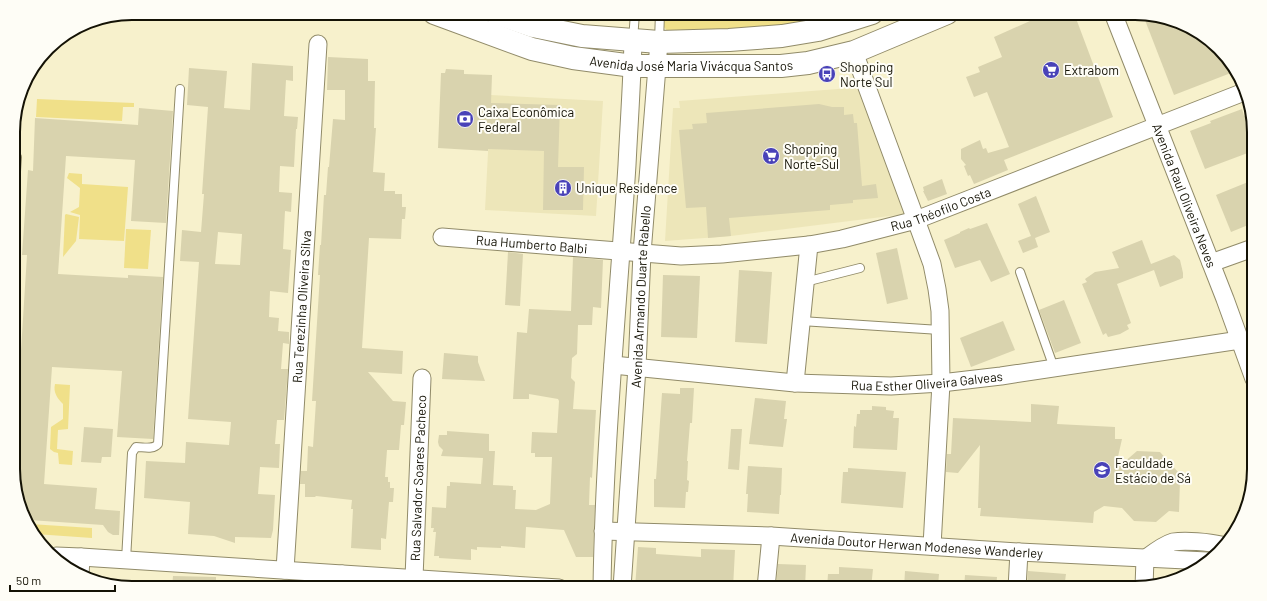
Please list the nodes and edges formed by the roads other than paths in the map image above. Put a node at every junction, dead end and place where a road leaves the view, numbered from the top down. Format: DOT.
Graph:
graph roads {
  1 [pos="453,20"];
  2 [pos="515,20"];
  3 [pos="634,20"];
  4 [pos="660,20"];
  5 [pos="850,20"];
  6 [pos="930,20"];
  7 [pos="1117,20"];
  8 [pos="633,41"];
  9 [pos="659,42"];
  10 [pos="318,44"];
  11 [pos="854,52"];
  12 [pos="633,66"];
  13 [pos="657,66"];
  14 [pos="180,89"];
  15 [pos="1240,94"];
  16 [pos="1158,125"];
  17 [pos="916,220"];
  18 [pos="442,237"];
  19 [pos="809,246"];
  20 [pos="622,250"];
  21 [pos="1247,250"];
  22 [pos="642,253"];
  23 [pos="1211,264"];
  24 [pos="860,268"];
  25 [pos="1020,272"];
  26 [pos="805,282"];
  27 [pos="801,321"];
  28 [pos="940,330"];
  29 [pos="1240,340"];
  30 [pos="1247,360"];
  31 [pos="613,365"];
  32 [pos="637,367"];
  33 [pos="1054,368"];
  34 [pos="422,378"];
  35 [pos="795,383"];
  36 [pos="941,383"];
  37 [pos="603,531"];
  38 [pos="625,532"];
  39 [pos="771,536"];
  40 [pos="1217,544"];
  41 [pos="932,546"];
  42 [pos="1019,552"];
  43 [pos="62,556"];
  44 [pos="81,557"];
  45 [pos="1145,559"];
  46 [pos="126,560"];
  47 [pos="1199,561"];
  48 [pos="80,568"];
  49 [pos="285,570"];
  50 [pos="414,578"];
  51 [pos="342,581"];
  52 [pos="458,581"];
  53 [pos="602,581"];
  54 [pos="622,581"];
  55 [pos="767,581"];
  56 [pos="1017,581"];
  57 [pos="1144,581"];
  1 -- 12 [label="main road, Avenida José Maria Vivácqua Santos"];
  2 -- 8 [label="main road, Avenida José Maria Vivácqua Santos"];
  3 -- 8 [label="lane, Avenida Armando Duarte Rabello"];
  4 -- 9 [label="lane, Avenida Armando Duarte Rabello"];
  5 -- 9 [label="main road, Avenida José Maria Vivácqua Santos"];
  6 -- 11 [label="main road, Avenida José Maria Vivácqua Santos"];
  7 -- 16 [label="street, Avenida Raul Oliveira Neves"];
  8 -- 9 [label="main road, Avenida José Maria Vivácqua Santos"];
  8 -- 12 [label="street, Avenida Armando Duarte Rabello"];
  9 -- 13 [label="street, Avenida Armando Duarte Rabello"];
  10 -- 49 [label="street, Rua Terezinha Oliveira Silva"];
  11 -- 13 [label="main road, Avenida José Maria Vivácqua Santos"];
  11 -- 17 [label="street"];
  12 -- 13 [label="main road, Avenida José Maria Vivácqua Santos"];
  12 -- 20 [label="street, Avenida Armando Duarte Rabello"];
  13 -- 22 [label="street, Avenida Armando Duarte Rabello"];
  14 -- 46 [label="lane"];
  15 -- 16 [label="street, Rua Théofilo Costa"];
  16 -- 17 [label="street, Rua Théofilo Costa"];
  16 -- 23 [label="street, Avenida Raul Oliveira Neves"];
  17 -- 19 [label="street, Rua Théofilo Costa"];
  17 -- 28 [label="street"];
  18 -- 20 [label="street, Rua Humberto Balbi"];
  19 -- 22 [label="street, Rua Théofilo Costa"];
  19 -- 26 [label="street"];
  20 -- 22 [label="street, Rua Théofilo Costa"];
  20 -- 31 [label="street, Avenida Armando Duarte Rabello"];
  21 -- 23 [label="street"];
  22 -- 32 [label="street, Avenida Armando Duarte Rabello"];
  23 -- 29 [label="street, Avenida Raul Oliveira Neves"];
  24 -- 26 [label="lane"];
  25 -- 33 [label="lane"];
  26 -- 27 [label="street"];
  27 -- 28 [label="lane"];
  27 -- 35 [label="street"];
  28 -- 36 [label="street"];
  29 -- 30 [label="street, Avenida Raul Oliveira Neves"];
  29 -- 33 [label="street, Rua Esther Oliveira Galveas"];
  31 -- 32 [label="street, Rua Esther Oliveira Galveas"];
  31 -- 37 [label="street, Avenida Armando Duarte Rabello"];
  32 -- 35 [label="street, Rua Esther Oliveira Galveas"];
  32 -- 38 [label="street, Avenida Armando Duarte Rabello"];
  33 -- 36 [label="street, Rua Esther Oliveira Galveas"];
  34 -- 50 [label="street, Rua Salvador Soares Pacheco"];
  35 -- 36 [label="street, Rua Esther Oliveira Galveas"];
  36 -- 41 [label="street"];
  37 -- 38 [label="street"];
  37 -- 53 [label="street, Avenida Armando Duarte Rabello"];
  38 -- 39 [label="street, Avenida Doutor Herwan Modenese Wanderley"];
  38 -- 54 [label="street, Avenida Armando Duarte Rabello"];
  39 -- 41 [label="street, Avenida Doutor Herwan Modenese Wanderley"];
  39 -- 55 [label="street"];
  40 -- 45 [label="street"];
  41 -- 42 [label="street, Avenida Doutor Herwan Modenese Wanderley"];
  42 -- 45 [label="street, Avenida Doutor Herwan Modenese Wanderley"];
  42 -- 56 [label="street"];
  43 -- 44 [label="street"];
  44 -- 46 [label="street"];
  44 -- 48 [label="street"];
  45 -- 47 [label="street, Avenida Doutor Herwan Modenese Wanderley"];
  45 -- 57 [label="street"];
  46 -- 49 [label="street"];
  49 -- 51 [label="street"];
  50 -- 51 [label="street"];
  50 -- 52 [label="street"];
}
